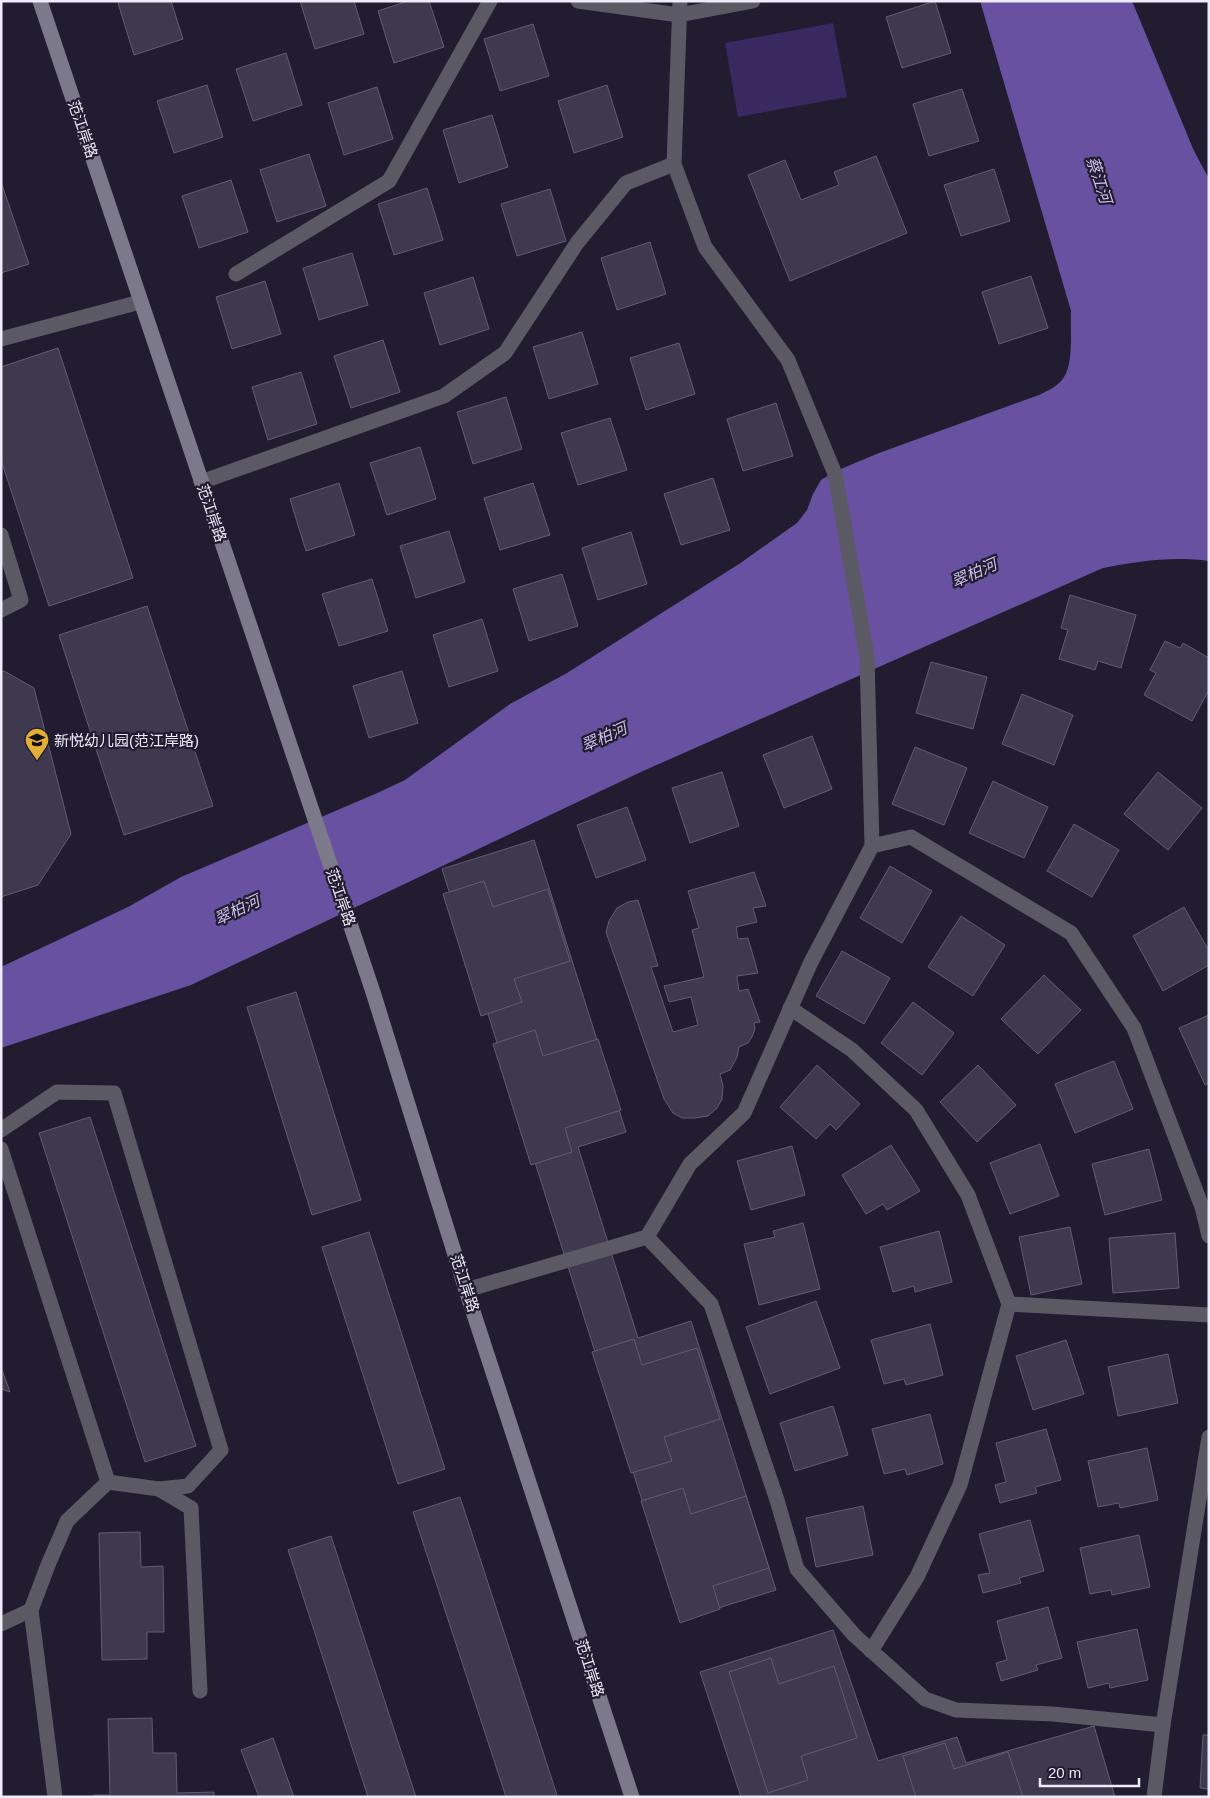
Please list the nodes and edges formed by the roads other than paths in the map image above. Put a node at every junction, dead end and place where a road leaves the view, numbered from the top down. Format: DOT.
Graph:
graph roads {
  1 [pos="40,1"];
  2 [pos="490,1"];
  3 [pos="578,1"];
  4 [pos="753,1"];
  5 [pos="679,8"];
  6 [pos="674,164"];
  7 [pos="236,274"];
  8 [pos="140,302"];
  9 [pos="1,339"];
  10 [pos="201,482"];
  11 [pos="1,535"];
  12 [pos="1,610"];
  13 [pos="872,846"];
  14 [pos="790,1008"];
  15 [pos="1,1130"];
  16 [pos="1,1149"];
  17 [pos="1209,1236"];
  18 [pos="647,1237"];
  19 [pos="466,1290"];
  20 [pos="1009,1304"];
  21 [pos="1209,1315"];
  22 [pos="1209,1437"];
  23 [pos="108,1482"];
  24 [pos="159,1489"];
  25 [pos="31,1610"];
  26 [pos="1,1624"];
  27 [pos="871,1651"];
  28 [pos="200,1691"];
  29 [pos="1163,1725"];
  30 [pos="55,1797"];
  31 [pos="632,1797"];
  32 [pos="1154,1797"];
  1 -- 8 [label="street, 范江岸路"];
  2 -- 7 [label="lane"];
  3 -- 5 [label="lane"];
  4 -- 5 [label="lane"];
  5 -- 6 [label="lane"];
  6 -- 10 [label="lane"];
  6 -- 13 [label="lane"];
  8 -- 9 [label="lane"];
  8 -- 10 [label="street, 范江岸路"];
  10 -- 19 [label="street, 范江岸路"];
  11 -- 12 [label="lane"];
  13 -- 14 [label="lane"];
  13 -- 17 [label="lane"];
  14 -- 18 [label="lane"];
  14 -- 20 [label="lane"];
  15 -- 24 [label="lane"];
  16 -- 23 [label="lane"];
  18 -- 19 [label="lane"];
  18 -- 27 [label="lane"];
  19 -- 31 [label="street, 范江岸路"];
  20 -- 21 [label="lane"];
  20 -- 27 [label="lane"];
  22 -- 29 [label="lane"];
  23 -- 24 [label="lane"];
  23 -- 25 [label="lane"];
  24 -- 28 [label="lane"];
  25 -- 26 [label="lane"];
  25 -- 30 [label="lane"];
  27 -- 29 [label="lane"];
  29 -- 32 [label="lane"];
}
